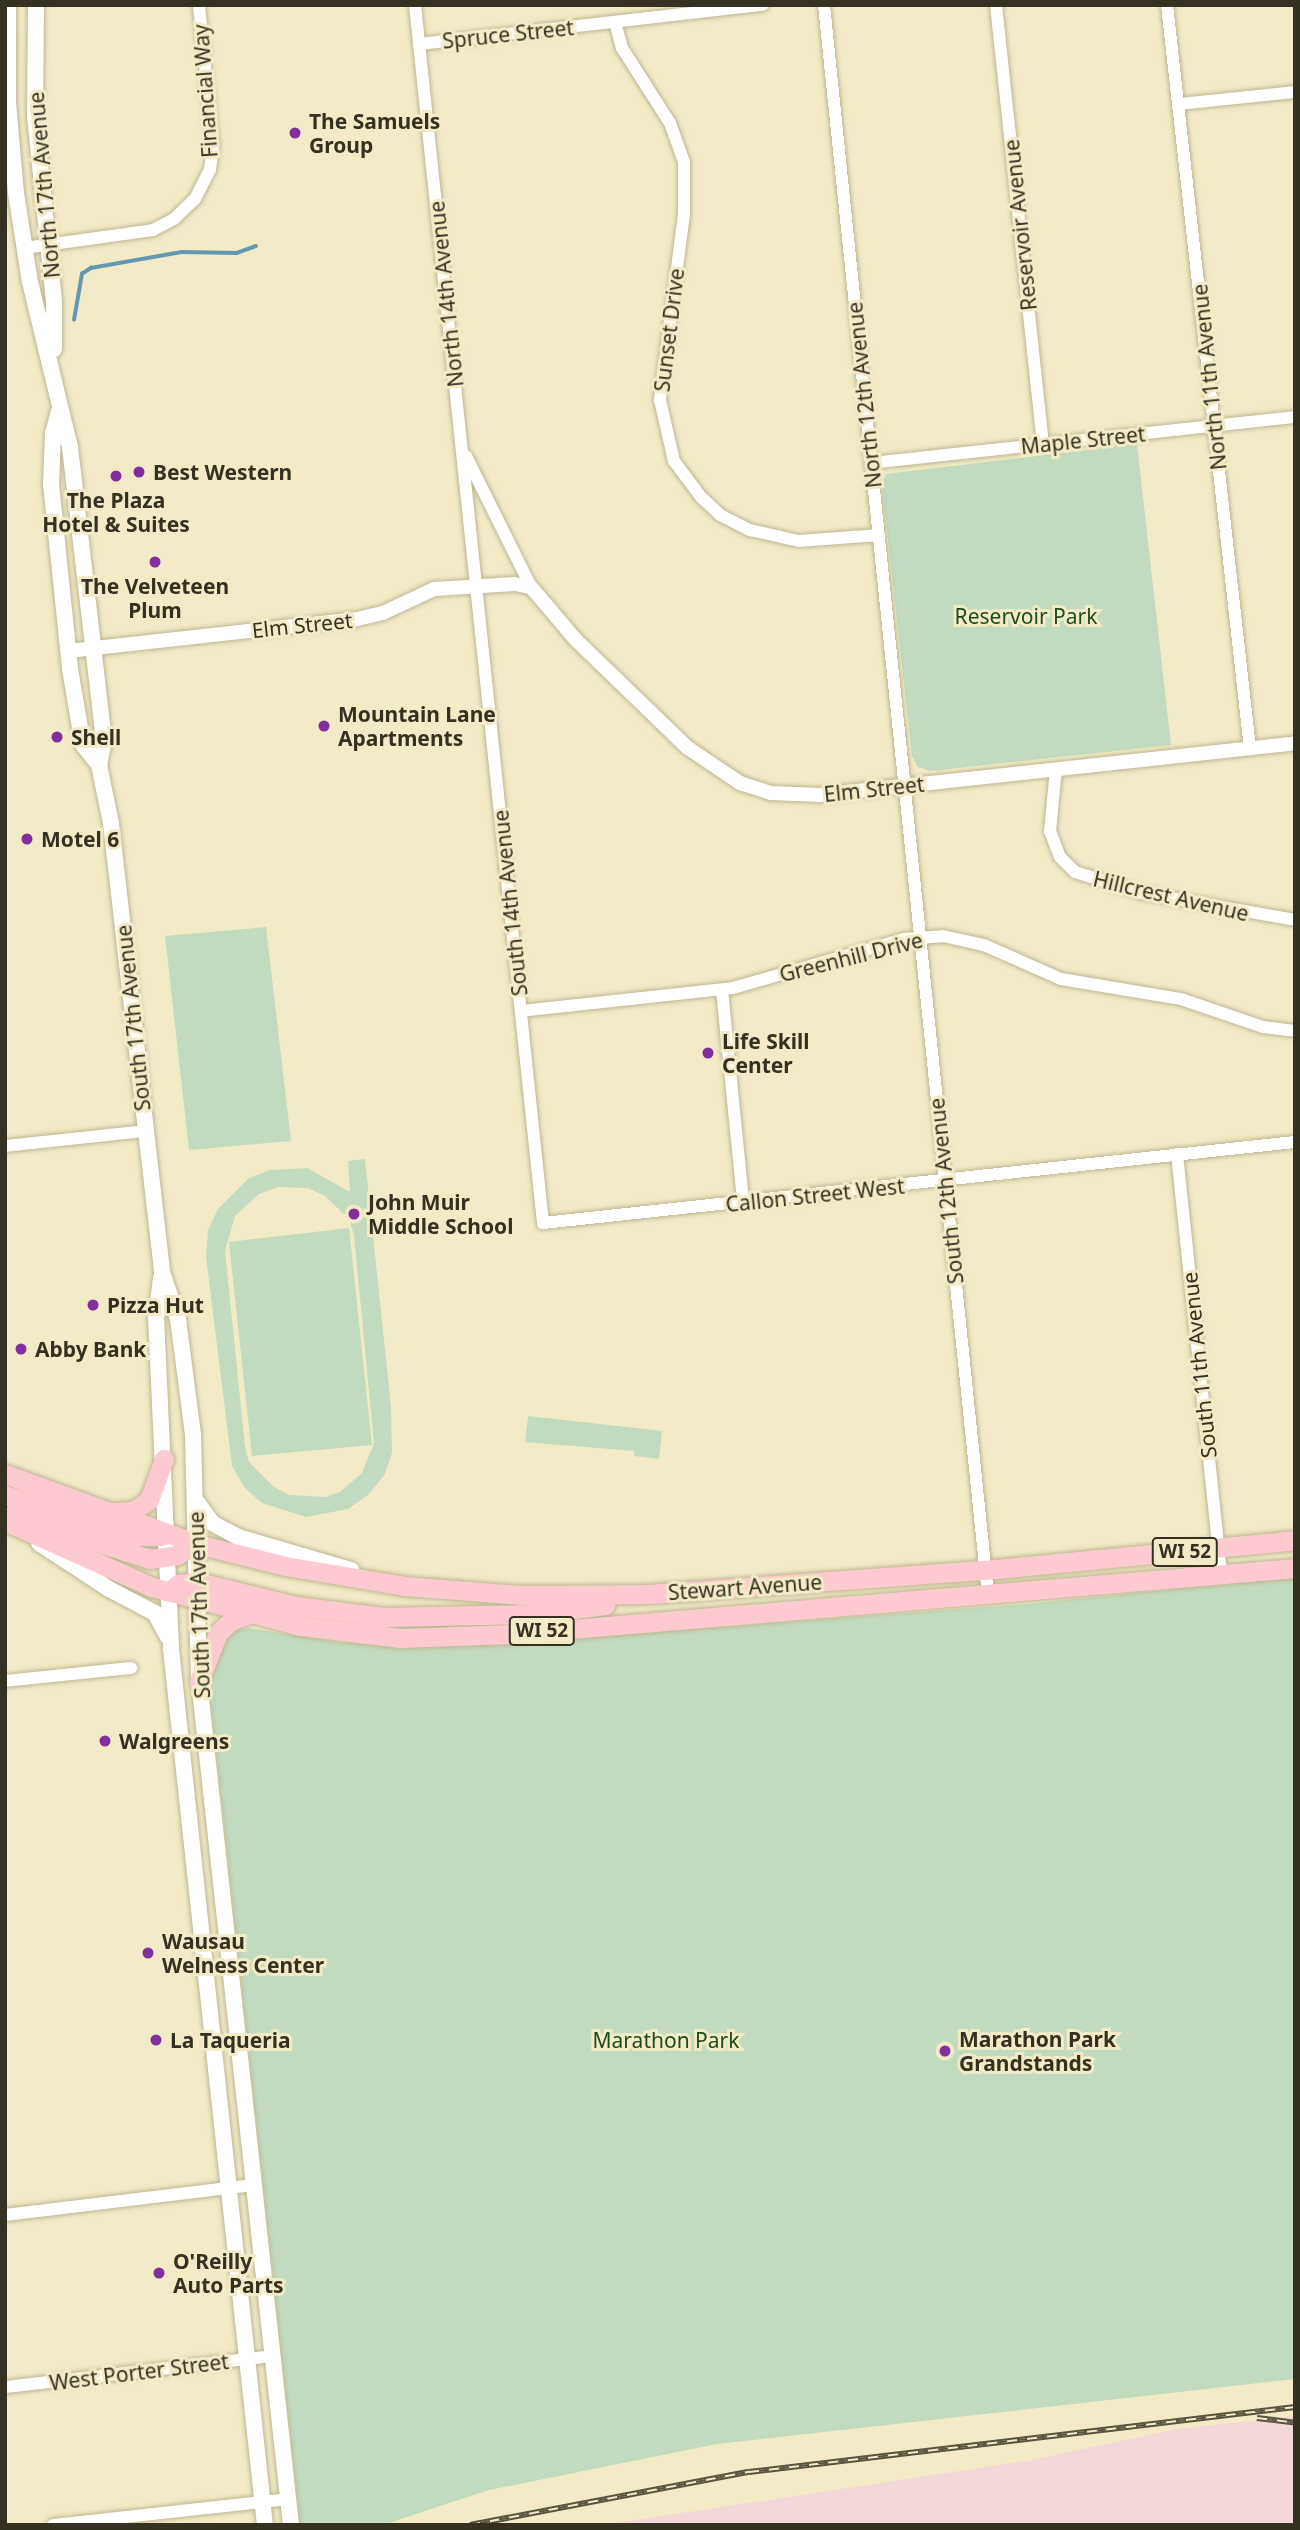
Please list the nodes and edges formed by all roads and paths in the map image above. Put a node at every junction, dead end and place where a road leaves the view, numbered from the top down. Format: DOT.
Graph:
graph roads {
  1 [pos="8,5"];
  2 [pos="36,5"];
  3 [pos="199,5"];
  4 [pos="415,5"];
  5 [pos="763,5"];
  6 [pos="824,5"];
  7 [pos="996,5"];
  8 [pos="1167,5"];
  9 [pos="615,22"];
  10 [pos="419,44"];
  11 [pos="1295,92"];
  12 [pos="1178,104"];
  13 [pos="47,245"];
  14 [pos="24,248"];
  15 [pos="53,366"];
  16 [pos="59,411"];
  17 [pos="1295,417"];
  18 [pos="1215,426"];
  19 [pos="1043,445"];
  20 [pos="463,449"];
  21 [pos="871,463"];
  22 [pos="879,535"];
  23 [pos="477,584"];
  24 [pos="531,587"];
  25 [pos="91,648"];
  26 [pos="68,651"];
  27 [pos="1295,743"];
  28 [pos="1250,748"];
  29 [pos="99,765"];
  30 [pos="1056,769"];
  31 [pos="904,786"];
  32 [pos="1295,920"];
  33 [pos="919,936"];
  34 [pos="722,990"];
  35 [pos="521,1011"];
  36 [pos="1295,1031"];
  37 [pos="145,1131"];
  38 [pos="1295,1142"];
  39 [pos="5,1146"];
  40 [pos="1177,1154"];
  41 [pos="945,1181"];
  42 [pos="743,1202"];
  43 [pos="543,1223"];
  44 [pos="162,1272"];
  45 [pos="164,1460"];
  46 [pos="6,1479"];
  47 [pos="195,1498"];
  48 [pos="107,1512"];
  49 [pos="5,1514"];
  50 [pos="13,1525"];
  51 [pos="167,1534"];
  52 [pos="1295,1540"];
  53 [pos="197,1544"];
  54 [pos="1218,1548"];
  55 [pos="167,1558"];
  56 [pos="1295,1568"];
  57 [pos="985,1570"];
  58 [pos="1221,1576"];
  59 [pos="404,1586"];
  60 [pos="198,1591"];
  61 [pos="169,1592"];
  62 [pos="648,1594"];
  63 [pos="988,1596"];
  64 [pos="249,1614"];
  65 [pos="171,1649"];
  66 [pos="131,1668"];
  67 [pos="199,1681"];
  68 [pos="6,1682"];
  69 [pos="253,2185"];
  70 [pos="229,2188"];
  71 [pos="5,2215"];
  72 [pos="272,2356"];
  73 [pos="247,2359"];
  74 [pos="5,2387"];
  75 [pos="288,2499"];
  76 [pos="263,2502"];
  77 [pos="53,2525"];
  78 [pos="265,2525"];
  79 [pos="290,2525"];
  1 -- 14 [label="main road, North 17th Avenue"];
  2 -- 13 [label="main road, North 17th Avenue"];
  3 -- 13 [label="street, Financial Way"];
  4 -- 10 [label="street, North 14th Avenue"];
  5 -- 9 [label="street, Spruce Street"];
  6 -- 21 [label="street, North 12th Avenue"];
  7 -- 19 [label="street, Reservoir Avenue"];
  8 -- 12 [label="street, North 11th Avenue"];
  9 -- 10 [label="street, Spruce Street"];
  9 -- 22 [label="street, Sunset Drive"];
  10 -- 20 [label="street, North 14th Avenue"];
  11 -- 12 [label="street"];
  12 -- 18 [label="street, North 11th Avenue"];
  13 -- 14 [label="street, Financial Way"];
  13 -- 15 [label="main road, North 17th Avenue"];
  14 -- 15 [label="main road, North 17th Avenue"];
  15 -- 16 [label="main road, North 17th Avenue"];
  16 -- 25 [label="main road, North 17th Avenue"];
  16 -- 26 [label="main road, North 17th Avenue"];
  17 -- 18 [label="street, Maple Street"];
  18 -- 19 [label="street, Maple Street"];
  18 -- 28 [label="street, North 11th Avenue"];
  19 -- 21 [label="street, Maple Street"];
  20 -- 23 [label="street, North 14th Avenue"];
  20 -- 24 [label="street, Elm Street"];
  21 -- 22 [label="street, North 12th Avenue"];
  22 -- 31 [label="street, North 12th Avenue"];
  23 -- 24 [label="street, Elm Street"];
  23 -- 25 [label="street, Elm Street"];
  23 -- 35 [label="street, South 14th Avenue"];
  24 -- 31 [label="street, Elm Street"];
  25 -- 26 [label="street, Elm Street"];
  25 -- 29 [label="main road, South 17th Avenue"];
  26 -- 29 [label="main road, South 17th Avenue"];
  27 -- 28 [label="street, Elm Street"];
  28 -- 30 [label="street, Elm Street"];
  29 -- 37 [label="main road, South 17th Avenue"];
  30 -- 31 [label="street, Elm Street"];
  30 -- 32 [label="street, Hillcrest Avenue"];
  31 -- 33 [label="street, South 12th Avenue"];
  33 -- 34 [label="street, Greenhill Drive"];
  33 -- 36 [label="street, Greenhill Drive"];
  33 -- 41 [label="street, South 12th Avenue"];
  34 -- 35 [label="street, Greenhill Drive"];
  34 -- 42 [label="street"];
  35 -- 43 [label="street, South 14th Avenue"];
  37 -- 39 [label="street"];
  37 -- 44 [label="main road, South 17th Avenue"];
  38 -- 40 [label="street, Callon Street West"];
  40 -- 41 [label="street, Callon Street West"];
  40 -- 54 [label="street, South 11th Avenue"];
  41 -- 42 [label="street, Callon Street West"];
  41 -- 57 [label="street, South 12th Avenue"];
  42 -- 43 [label="street, Callon Street West"];
  44 -- 45 [label="main road, South 17th Avenue"];
  44 -- 47 [label="main road, South 17th Avenue"];
  45 -- 48 [label="main road"];
  45 -- 51 [label="main road, South 17th Avenue"];
  46 -- 48 [label="main road, WI 52"];
  46 -- 51 [label="main road"];
  47 -- 53 [label="main road, South 17th Avenue"];
  47 -- 59 [label="main road"];
  48 -- 51 [label="main road, WI 52"];
  49 -- 55 [label="main road"];
  50 -- 61 [label="main road, WI 52"];
  50 -- 65 [label="main road"];
  51 -- 53 [label="main road, WI 52"];
  51 -- 55 [label="main road, South 17th Avenue"];
  52 -- 54 [label="main road, Stewart Avenue / WI 52"];
  53 -- 55 [label="main road"];
  53 -- 59 [label="main road, Stewart Avenue / WI 52"];
  53 -- 60 [label="main road, South 17th Avenue"];
  54 -- 57 [label="main road, Stewart Avenue / WI 52"];
  54 -- 58 [label="street, South 11th Avenue"];
  55 -- 61 [label="main road, South 17th Avenue"];
  56 -- 58 [label="main road, Stewart Avenue / WI 52"];
  57 -- 62 [label="main road, Stewart Avenue / WI 52"];
  57 -- 63 [label="street, South 12th Avenue"];
  58 -- 63 [label="main road, Stewart Avenue / WI 52"];
  59 -- 62 [label="main road, Stewart Avenue / WI 52"];
  60 -- 61 [label="main road, WI 52"];
  60 -- 62 [label="main road"];
  60 -- 64 [label="main road, Stewart Avenue / WI 52"];
  60 -- 67 [label="main road, South 17th Avenue"];
  61 -- 65 [label="main road, South 17th Avenue"];
  63 -- 64 [label="main road, Stewart Avenue / WI 52"];
  64 -- 67 [label="main road"];
  65 -- 70 [label="main road, South 17th Avenue"];
  66 -- 68 [label="street"];
  67 -- 69 [label="main road, South 17th Avenue"];
  69 -- 70 [label="street"];
  69 -- 72 [label="main road, South 17th Avenue"];
  70 -- 71 [label="street"];
  70 -- 73 [label="main road, South 17th Avenue"];
  72 -- 73 [label="street, West Porter Street"];
  72 -- 75 [label="main road, South 17th Avenue"];
  73 -- 74 [label="street, West Porter Street"];
  73 -- 76 [label="main road, South 17th Avenue"];
  75 -- 76 [label="street"];
  75 -- 79 [label="main road, South 17th Avenue"];
  76 -- 77 [label="street"];
  76 -- 78 [label="main road, South 17th Avenue"];
}
